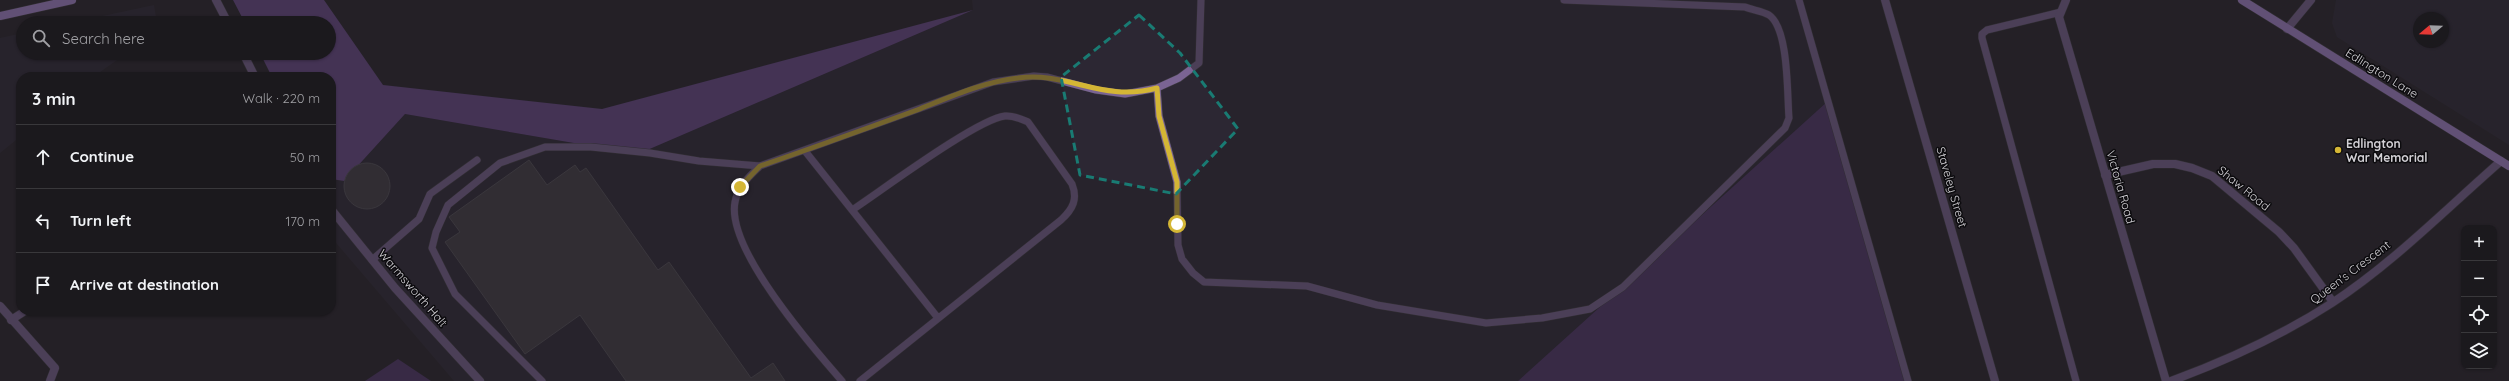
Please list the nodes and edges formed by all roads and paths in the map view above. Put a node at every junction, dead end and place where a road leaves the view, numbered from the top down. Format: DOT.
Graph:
graph roads {
  1 [pos="72,0"];
  2 [pos="216,0"];
  3 [pos="1201,0"];
  4 [pos="1564,0"];
  5 [pos="1799,0"];
  6 [pos="1885,0"];
  7 [pos="2066,0"];
  8 [pos="2242,0"];
  9 [pos="2311,0"];
  10 [pos="2061,12"];
  11 [pos="0,16"];
  12 [pos="224,16"];
  13 [pos="2287,29"];
  14 [pos="246,60"];
  15 [pos="252,72"];
  16 [pos="1157,88"];
  17 [pos="805,151"];
  18 [pos="477,160"];
  19 [pos="2501,160"];
  20 [pos="760,166"];
  21 [pos="2509,166"];
  22 [pos="2105,175"];
  23 [pos="852,210"];
  24 [pos="336,215"];
  25 [pos="372,260"];
  26 [pos="2333,302"];
  27 [pos="0,306"];
  28 [pos="17,316"];
  29 [pos="938,318"];
  30 [pos="11,320"];
  31 [pos="50,381"];
  32 [pos="480,381"];
  33 [pos="542,381"];
  34 [pos="842,381"];
  35 [pos="860,381"];
  36 [pos="1908,381"];
  37 [pos="1995,381"];
  38 [pos="2076,381"];
  39 [pos="2166,381"];
  40 [pos="2171,381"];
  1 -- 11 [label="main road"];
  2 -- 12 [label="street"];
  3 -- 16 [label="lane"];
  4 -- 16 [label="lane"];
  5 -- 36 [label="lane"];
  6 -- 37 [label="street, Staveley Street"];
  7 -- 10 [label="street, Victoria Road"];
  8 -- 13 [label="main road, Edlington Lane"];
  9 -- 13 [label="street"];
  10 -- 22 [label="street, Victoria Road"];
  10 -- 38 [label="lane"];
  13 -- 19 [label="main road, Edlington Lane"];
  14 -- 15 [label="street"];
  16 -- 17 [label="lane"];
  17 -- 20 [label="lane"];
  17 -- 23 [label="lane"];
  18 -- 25 [label="lane"];
  19 -- 21 [label="main road, Edlington Lane"];
  19 -- 26 [label="street, Queen's Crescent"];
  20 -- 33 [label="lane"];
  20 -- 34 [label="lane"];
  22 -- 26 [label="street, Shaw Road"];
  22 -- 39 [label="street, Victoria Road"];
  23 -- 29 [label="lane"];
  23 -- 29 [label="lane"];
  24 -- 25 [label="street, Warmsworth Halt"];
  25 -- 32 [label="street, Warmsworth Halt"];
  26 -- 40 [label="street, Queen's Crescent"];
  27 -- 30 [label="street"];
  28 -- 30 [label="street"];
  29 -- 35 [label="lane"];
  30 -- 31 [label="street"];
}
